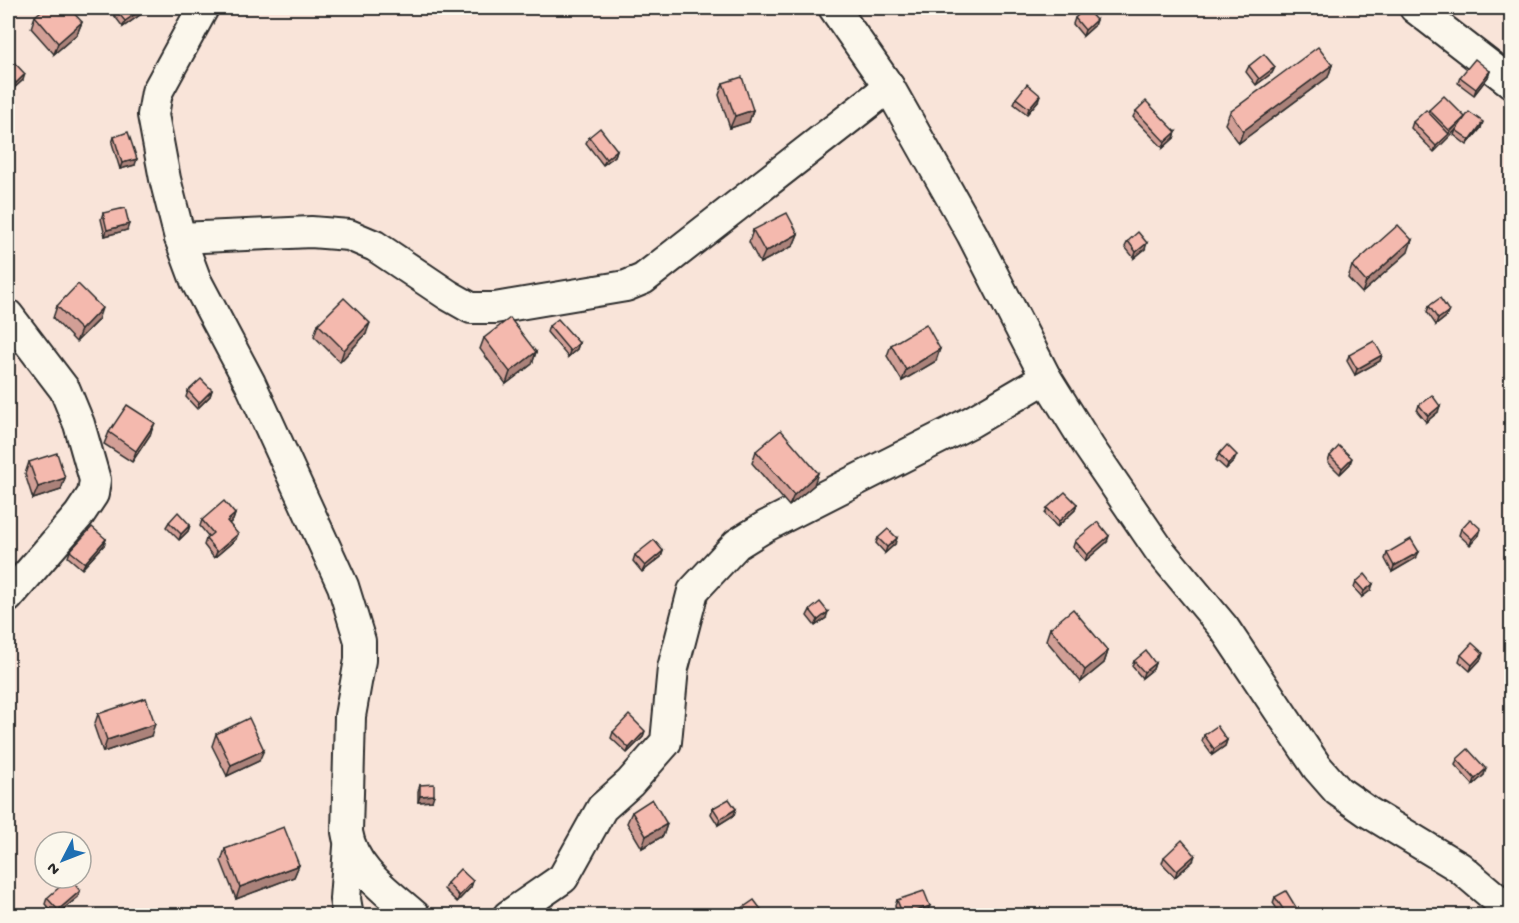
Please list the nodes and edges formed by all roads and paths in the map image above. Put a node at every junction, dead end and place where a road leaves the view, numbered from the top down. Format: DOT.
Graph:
graph roads {
  1 [pos="203,8"];
  2 [pos="834,8"];
  3 [pos="1415,8"];
  4 [pos="1499,66"];
  5 [pos="1512,83"];
  6 [pos="889,87"];
  7 [pos="180,238"];
  8 [pos="8,315"];
  9 [pos="1046,378"];
  10 [pos="8,597"];
  11 [pos="350,847"];
  12 [pos="1512,912"];
  13 [pos="348,915"];
  14 [pos="415,915"];
  15 [pos="508,915"];
  1 -- 7 [label="street"];
  2 -- 6 [label="street"];
  3 -- 4 [label="street"];
  4 -- 5 [label="street"];
  6 -- 7 [label="street"];
  6 -- 9 [label="street"];
  7 -- 11 [label="street"];
  8 -- 10 [label="street"];
  9 -- 12 [label="street"];
  9 -- 15 [label="street"];
  11 -- 13 [label="street"];
  11 -- 14 [label="street"];
}
